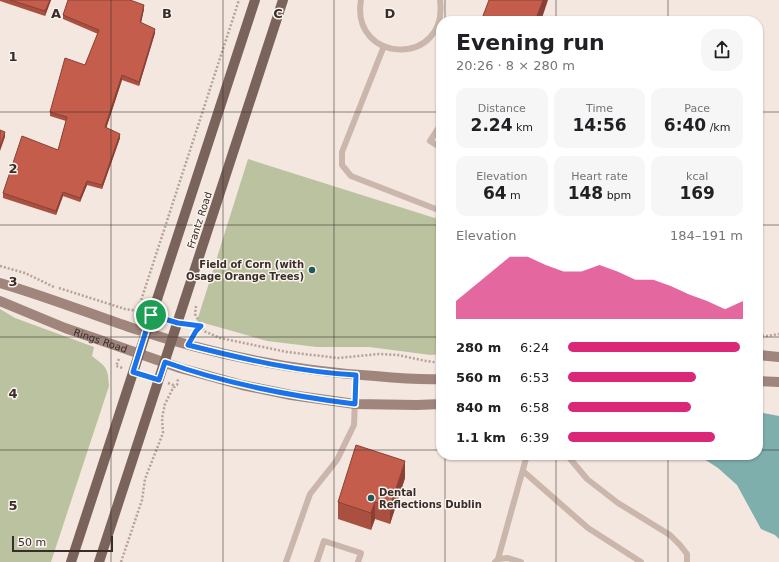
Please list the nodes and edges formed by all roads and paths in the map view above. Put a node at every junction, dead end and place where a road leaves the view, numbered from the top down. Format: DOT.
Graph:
graph roads {
  1 [pos="239,0"];
  2 [pos="254,0"];
  3 [pos="283,0"];
  4 [pos="361,0"];
  5 [pos="440,0"];
  6 [pos="440,16"];
  7 [pos="436,28"];
  8 [pos="384,46"];
  9 [pos="436,132"];
  10 [pos="436,145"];
  11 [pos="436,208"];
  12 [pos="0,266"];
  13 [pos="0,283"];
  14 [pos="0,301"];
  15 [pos="138,311"];
  16 [pos="151,315"];
  17 [pos="178,323"];
  18 [pos="201,326"];
  19 [pos="146,332"];
  20 [pos="779,334"];
  21 [pos="763,336"];
  22 [pos="172,340"];
  23 [pos="188,345"];
  24 [pos="139,353"];
  25 [pos="763,355"];
  26 [pos="779,357"];
  27 [pos="165,362"];
  28 [pos="436,362"];
  29 [pos="116,366"];
  30 [pos="180,368"];
  31 [pos="133,372"];
  32 [pos="356,375"];
  33 [pos="436,379"];
  34 [pos="159,380"];
  35 [pos="763,381"];
  36 [pos="779,382"];
  37 [pos="173,388"];
  38 [pos="355,404"];
  39 [pos="436,404"];
  40 [pos="526,460"];
  41 [pos="571,460"];
  42 [pos="523,471"];
  43 [pos="496,560"];
  44 [pos="71,562"];
  45 [pos="99,562"];
  46 [pos="121,562"];
  47 [pos="286,562"];
  48 [pos="317,562"];
  49 [pos="358,562"];
  50 [pos="521,562"];
  51 [pos="641,562"];
  52 [pos="688,562"];
  1 -- 15 [label="path"];
  2 -- 16 [label="main road, Frantz Road"];
  3 -- 17 [label="main road, Frantz Road"];
  4 -- 8 [label="lane"];
  5 -- 6 [label="lane"];
  7 -- 8 [label="lane"];
  8 -- 11 [label="lane"];
  9 -- 10 [label="lane"];
  12 -- 15 [label="path"];
  13 -- 19 [label="main road"];
  14 -- 24 [label="main road, Rings Road"];
  15 -- 16 [label="path"];
  16 -- 19 [label="main road, Frantz Road"];
  17 -- 18 [label="path"];
  17 -- 22 [label="main road, Frantz Road"];
  18 -- 23 [label="path"];
  18 -- 28 [label="path"];
  19 -- 22 [label="main road"];
  19 -- 24 [label="main road, Frantz Road"];
  20 -- 21 [label="path"];
  22 -- 23 [label="main road"];
  22 -- 27 [label="main road, Frantz Road"];
  23 -- 32 [label="main road"];
  24 -- 27 [label="main road, Rings Road"];
  24 -- 31 [label="main road, Frantz Road"];
  25 -- 26 [label="main road"];
  27 -- 30 [label="main road, Rings Road"];
  27 -- 34 [label="main road, Frantz Road"];
  29 -- 31 [label="path"];
  30 -- 37 [label="path"];
  30 -- 38 [label="main road, Rings Road"];
  31 -- 44 [label="main road, Frantz Road"];
  32 -- 33 [label="main road"];
  32 -- 38 [label="lane"];
  34 -- 37 [label="path"];
  34 -- 45 [label="main road, Frantz Road"];
  35 -- 36 [label="main road"];
  37 -- 46 [label="path"];
  38 -- 39 [label="main road, Rings Road"];
  38 -- 47 [label="lane"];
  40 -- 42 [label="lane"];
  41 -- 52 [label="lane"];
  42 -- 43 [label="lane"];
  42 -- 51 [label="lane"];
  43 -- 50 [label="lane"];
  48 -- 49 [label="lane"];
}
